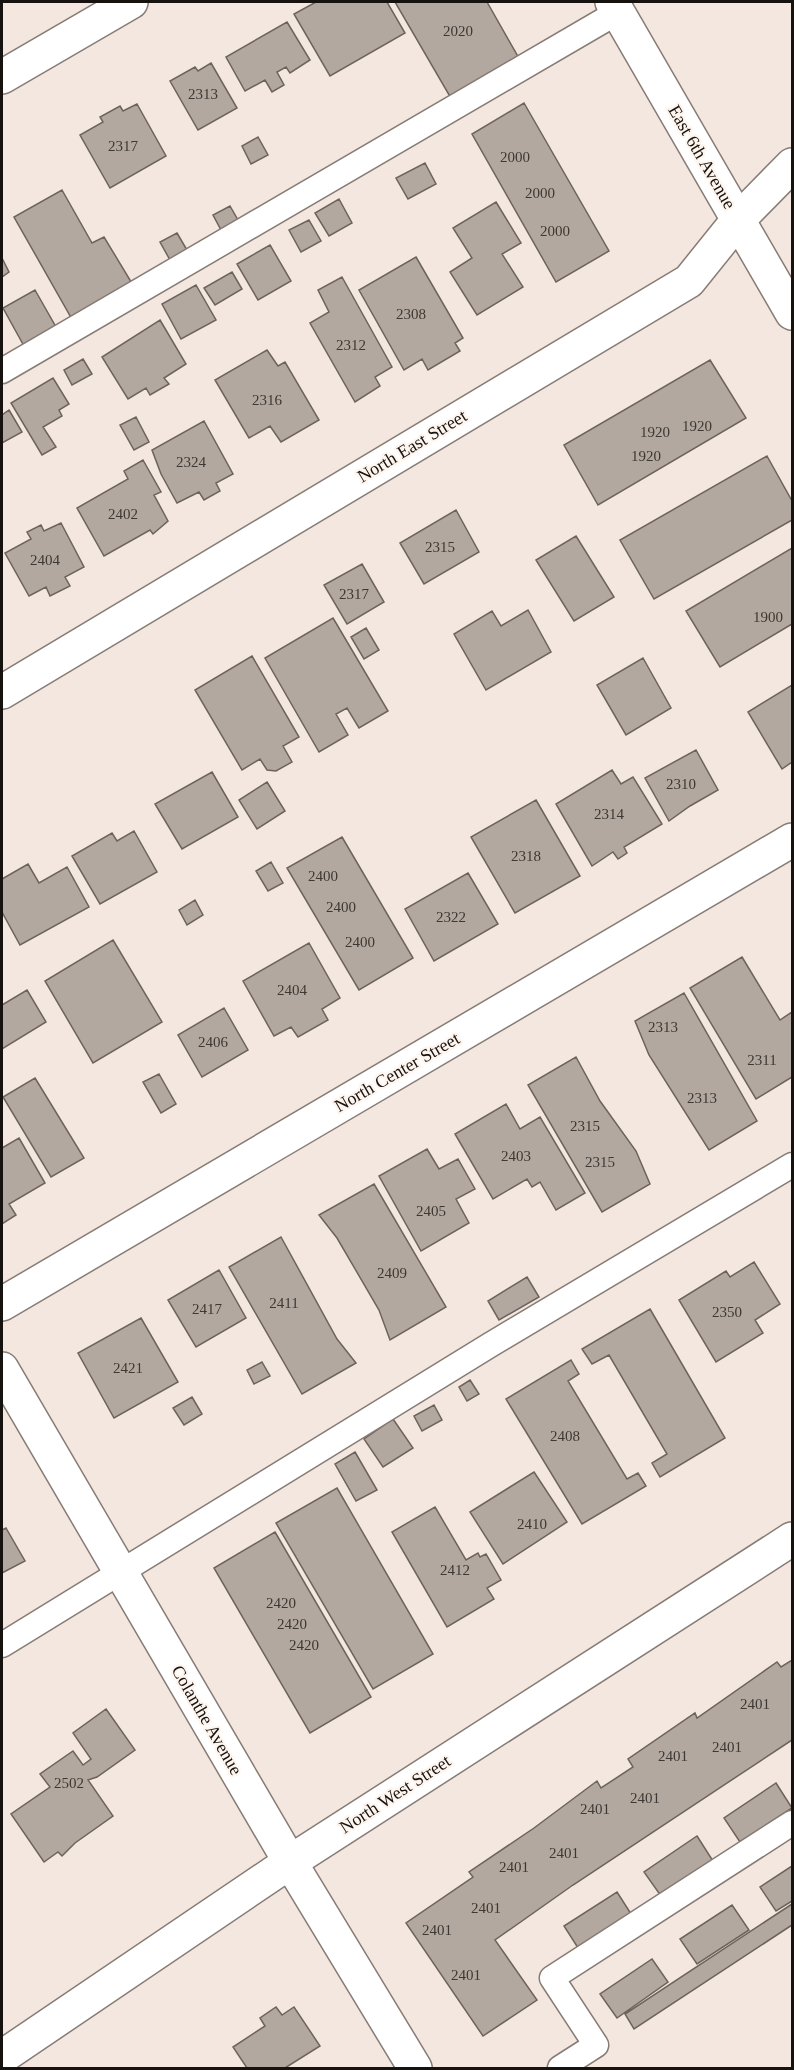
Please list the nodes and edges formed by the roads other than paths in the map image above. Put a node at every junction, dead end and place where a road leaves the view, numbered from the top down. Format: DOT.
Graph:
graph roads {
  1 [pos="131,2"];
  2 [pos="615,7"];
  3 [pos="2,77"];
  4 [pos="792,165"];
  5 [pos="738,220"];
  6 [pos="792,313"];
  7 [pos="2,371"];
  8 [pos="2,692"];
  9 [pos="792,840"];
  10 [pos="792,1165"];
  11 [pos="2,1304"];
  12 [pos="2,1369"];
  13 [pos="792,1539"];
  14 [pos="120,1571"];
  15 [pos="2,1645"];
  16 [pos="792,1823"];
  17 [pos="290,1862"];
  18 [pos="2,2056"];
  19 [pos="415,2068"];
  20 [pos="560,2068"];
  1 -- 3 [label="street"];
  2 -- 5 [label="street, East 6th Avenue"];
  2 -- 7 [label="lane"];
  4 -- 5 [label="street, North East Street"];
  5 -- 6 [label="street, East 6th Avenue"];
  5 -- 8 [label="street, North East Street"];
  9 -- 11 [label="street, North Center Street"];
  10 -- 14 [label="lane"];
  12 -- 14 [label="street, Colanthe Avenue"];
  13 -- 17 [label="street, North West Street"];
  14 -- 15 [label="lane"];
  14 -- 17 [label="street, Colanthe Avenue"];
  16 -- 20 [label="lane"];
  17 -- 18 [label="street, North West Street"];
  17 -- 19 [label="street, Colanthe Avenue"];
}
